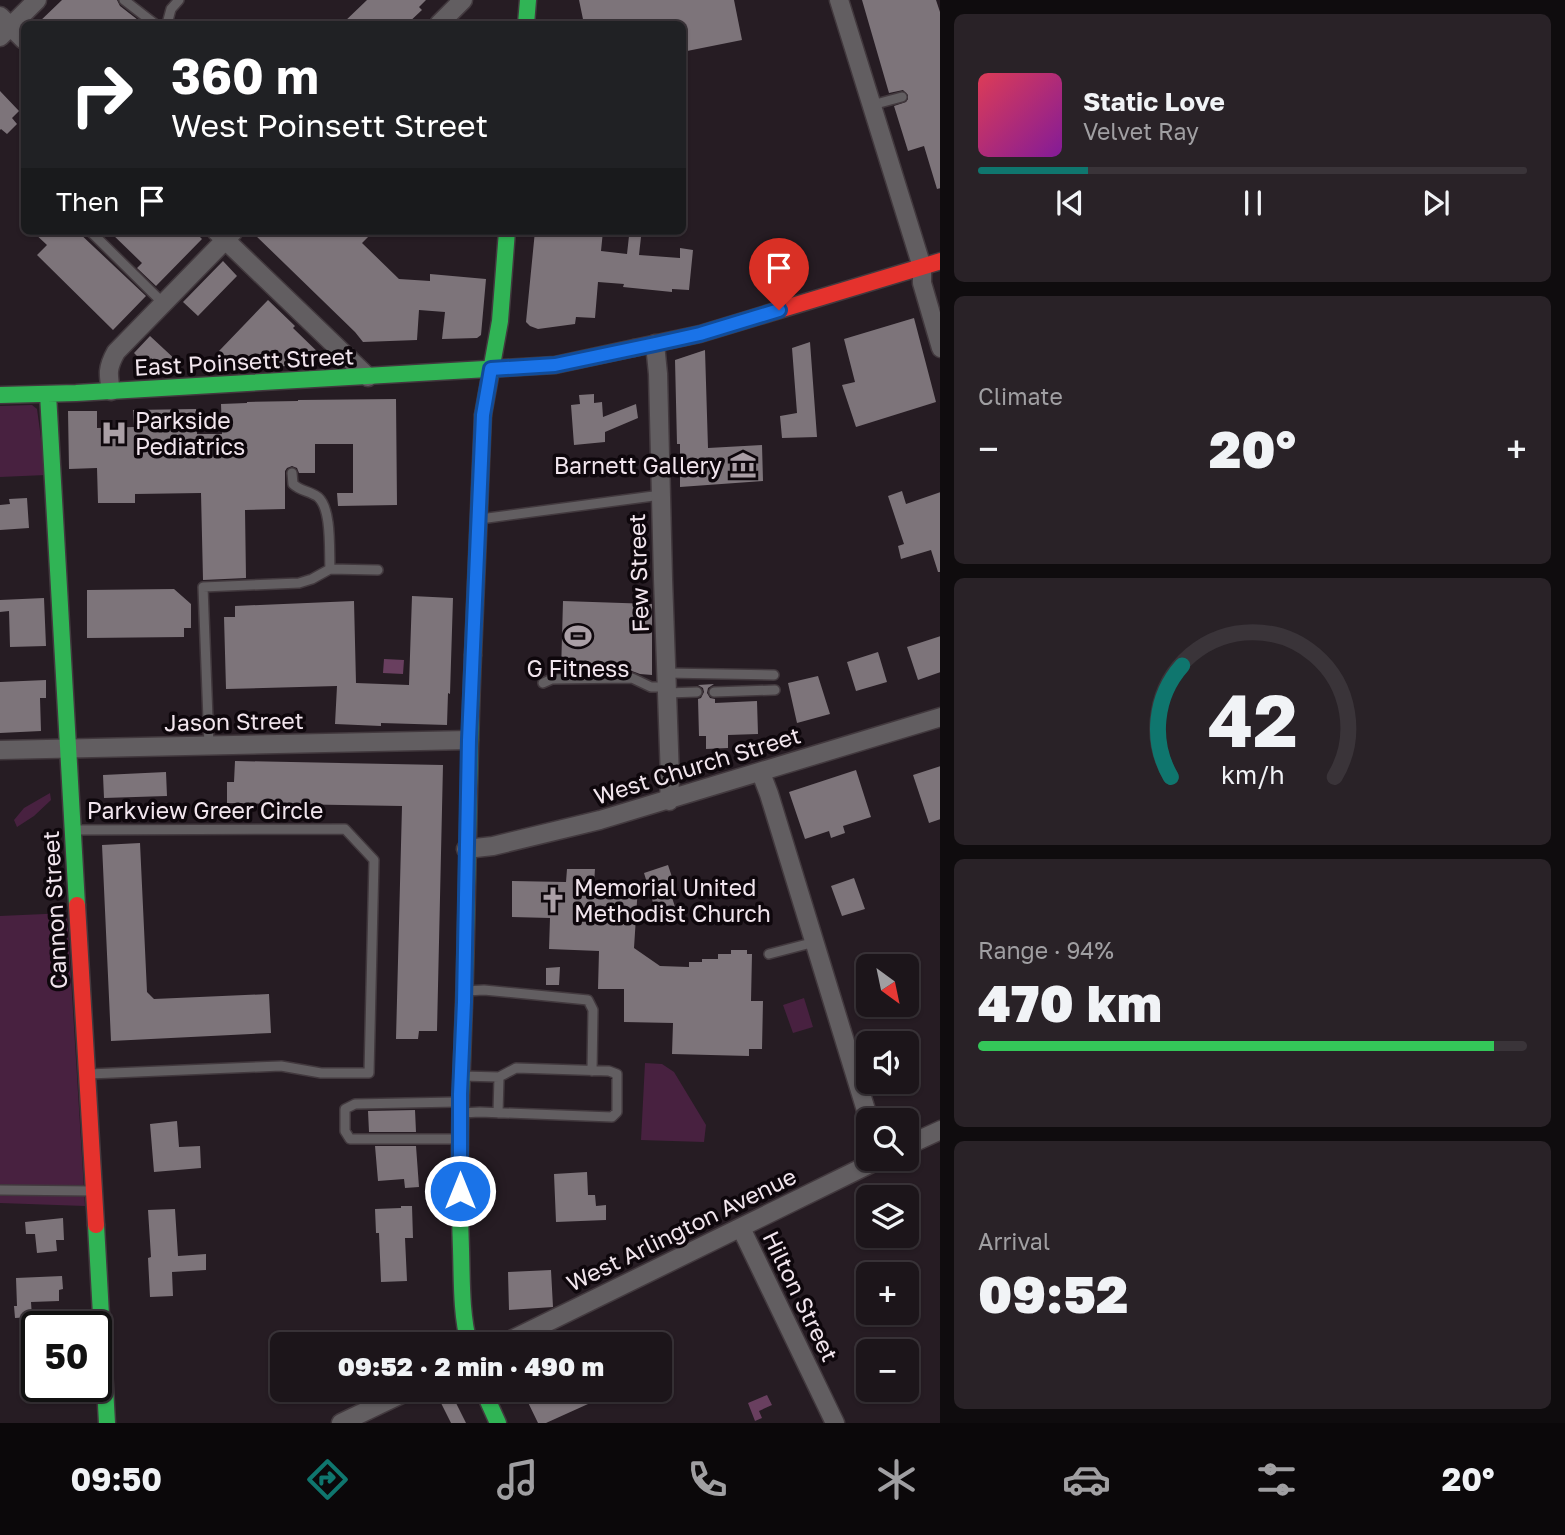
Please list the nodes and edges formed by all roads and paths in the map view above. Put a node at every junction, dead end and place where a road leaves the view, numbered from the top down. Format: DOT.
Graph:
graph roads {
  1 [pos="37,0"];
  2 [pos="124,0"];
  3 [pos="180,0"];
  4 [pos="463,0"];
  5 [pos="528,0"];
  6 [pos="839,0"];
  7 [pos="151,21"];
  8 [pos="168,21"];
  9 [pos="442,21"];
  10 [pos="526,21"];
  11 [pos="4,27"];
  12 [pos="21,38"];
  13 [pos="902,97"];
  14 [pos="872,105"];
  15 [pos="94,235"];
  16 [pos="224,235"];
  17 [pos="226,235"];
  18 [pos="507,235"];
  19 [pos="940,261"];
  20 [pos="922,267"];
  21 [pos="163,303"];
  22 [pos="655,344"];
  23 [pos="940,348"];
  24 [pos="346,356"];
  25 [pos="491,369"];
  26 [pos="368,377"];
  27 [pos="335,379"];
  28 [pos="111,391"];
  29 [pos="48,394"];
  30 [pos="0,396"];
  31 [pos="292,473"];
  32 [pos="661,495"];
  33 [pos="479,519"];
  34 [pos="330,569"];
  35 [pos="378,570"];
  36 [pos="774,675"];
  37 [pos="543,683"];
  38 [pos="666,684"];
  39 [pos="775,690"];
  40 [pos="697,692"];
  41 [pos="715,692"];
  42 [pos="940,717"];
  43 [pos="469,740"];
  44 [pos="209,746"];
  45 [pos="0,750"];
  46 [pos="68,750"];
  47 [pos="761,773"];
  48 [pos="669,801"];
  49 [pos="72,830"];
  50 [pos="466,849"];
  51 [pos="815,942"];
  52 [pos="769,954"];
  53 [pos="464,991"];
  54 [pos="592,1071"];
  55 [pos="87,1074"];
  56 [pos="461,1076"];
  57 [pos="499,1077"];
  58 [pos="460,1108"];
  59 [pos="865,1108"];
  60 [pos="498,1113"];
  61 [pos="940,1130"];
  62 [pos="460,1139"];
  63 [pos="919,1140"];
  64 [pos="857,1171"];
  65 [pos="0,1190"];
  66 [pos="94,1191"];
  67 [pos="741,1228"];
  68 [pos="466,1332"];
  69 [pos="528,1332"];
  70 [pos="385,1402"];
  71 [pos="488,1402"];
  72 [pos="107,1423"];
  73 [pos="341,1423"];
  74 [pos="498,1423"];
  75 [pos="835,1423"];
  1 -- 11 [label="street"];
  2 -- 7 [label="lane"];
  3 -- 8 [label="lane"];
  4 -- 9 [label="street"];
  5 -- 10 [label="main road"];
  6 -- 14 [label="street"];
  11 -- 12 [label="street"];
  13 -- 14 [label="lane"];
  14 -- 20 [label="street"];
  15 -- 21 [label="lane"];
  16 -- 21 [label="street"];
  17 -- 24 [label="street"];
  18 -- 25 [label="main road"];
  19 -- 20 [label="main road, East Poinsett Street"];
  20 -- 22 [label="main road, East Poinsett Street"];
  20 -- 23 [label="street"];
  21 -- 28 [label="street"];
  22 -- 25 [label="main road, East Poinsett Street"];
  22 -- 32 [label="street, Few Street"];
  24 -- 26 [label="street"];
  24 -- 27 [label="street"];
  25 -- 26 [label="main road, East Poinsett Street"];
  25 -- 33 [label="main road"];
  26 -- 27 [label="main road, East Poinsett Street"];
  27 -- 28 [label="main road, East Poinsett Street"];
  28 -- 29 [label="main road, East Poinsett Street"];
  29 -- 30 [label="main road, East Poinsett Street"];
  29 -- 46 [label="main road, Cannon Street"];
  31 -- 34 [label="lane"];
  32 -- 33 [label="lane"];
  32 -- 38 [label="street, Few Street"];
  33 -- 43 [label="main road"];
  34 -- 35 [label="lane"];
  34 -- 44 [label="lane"];
  36 -- 38 [label="lane"];
  37 -- 38 [label="lane"];
  38 -- 40 [label="lane"];
  38 -- 48 [label="street, Few Street"];
  39 -- 41 [label="lane"];
  42 -- 47 [label="street, West Church Street"];
  43 -- 44 [label="street, Jason Street"];
  43 -- 50 [label="main road"];
  44 -- 46 [label="street, Jason Street"];
  45 -- 46 [label="street, Jason Street"];
  46 -- 49 [label="main road, Cannon Street"];
  47 -- 48 [label="street, West Church Street"];
  47 -- 51 [label="street"];
  48 -- 50 [label="street, West Church Street"];
  49 -- 55 [label="main road, Cannon Street"];
  49 -- 55 [label="lane, Parkview Greer Circle"];
  50 -- 53 [label="main road"];
  51 -- 52 [label="lane"];
  51 -- 59 [label="street"];
  53 -- 54 [label="lane"];
  53 -- 56 [label="main road"];
  54 -- 57 [label="lane"];
  54 -- 60 [label="lane"];
  55 -- 66 [label="main road, Cannon Street"];
  56 -- 57 [label="lane"];
  56 -- 58 [label="main road"];
  57 -- 60 [label="lane"];
  58 -- 60 [label="lane"];
  58 -- 62 [label="main road"];
  58 -- 62 [label="lane"];
  61 -- 63 [label="street"];
  62 -- 68 [label="main road"];
  64 -- 67 [label="street, West Arlington Avenue"];
  65 -- 66 [label="lane"];
  66 -- 72 [label="main road, Cannon Street"];
  67 -- 69 [label="street, West Arlington Avenue"];
  67 -- 75 [label="street, Hilton Street"];
  70 -- 73 [label="street"];
  71 -- 74 [label="main road"];
}
